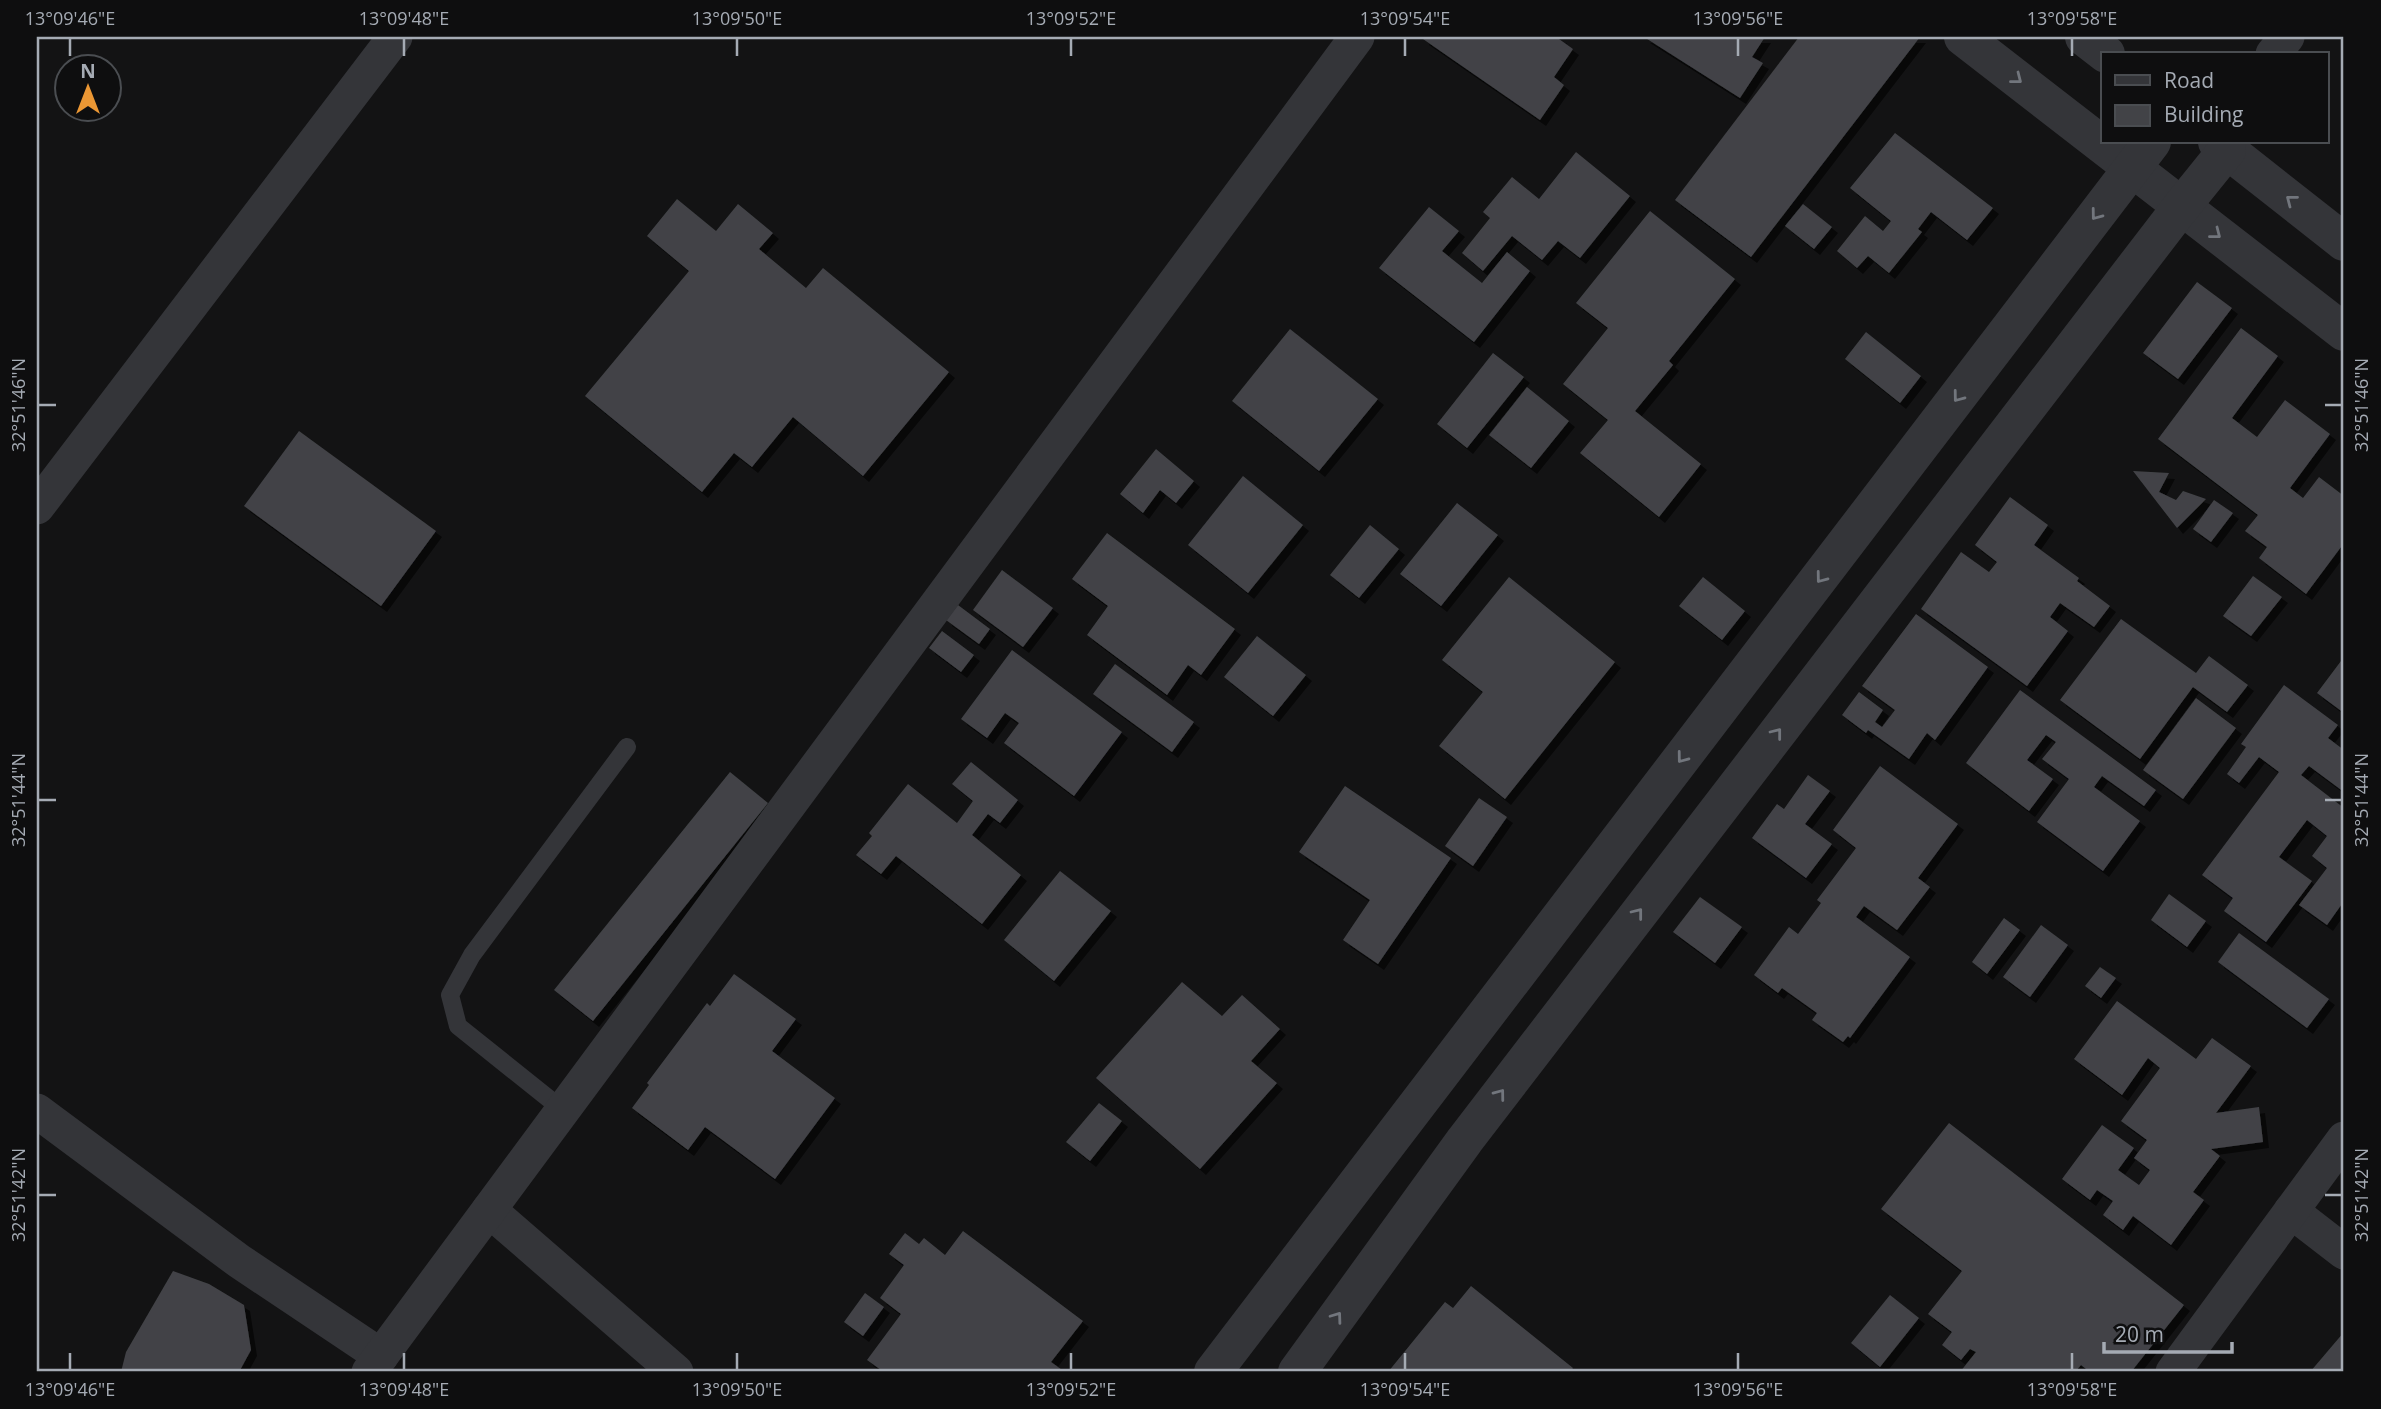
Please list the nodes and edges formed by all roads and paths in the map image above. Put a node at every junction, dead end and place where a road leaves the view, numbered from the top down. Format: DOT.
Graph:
graph roads {
  1 [pos="395,37"];
  2 [pos="1357,37"];
  3 [pos="1963,37"];
  4 [pos="2084,37"];
  5 [pos="2287,37"];
  6 [pos="2103,52"];
  7 [pos="2275,52"];
  8 [pos="2101,128"];
  9 [pos="2125,144"];
  10 [pos="2225,144"];
  11 [pos="2142,155"];
  12 [pos="2181,206"];
  13 [pos="2344,242"];
  14 [pos="2344,332"];
  15 [pos="37,507"];
  16 [pos="627,747"];
  17 [pos="1536,950"];
  18 [pos="1582,986"];
  19 [pos="1416,1108"];
  20 [pos="563,1110"];
  21 [pos="37,1111"];
  22 [pos="2344,1139"];
  23 [pos="1465,1140"];
  24 [pos="489,1210"];
  25 [pos="2291,1211"];
  26 [pos="2344,1252"];
  27 [pos="375,1364"];
  28 [pos="676,1372"];
  29 [pos="1213,1372"];
  30 [pos="1297,1372"];
  31 [pos="2173,1372"];
  1 -- 15 [label="street"];
  2 -- 20 [label="street"];
  3 -- 8 [label="street, one-way"];
  4 -- 6 [label="street"];
  5 -- 7 [label="street"];
  9 -- 11 [label="street, one-way"];
  10 -- 12 [label="street"];
  13 -- 10 [label="street, one-way"];
  11 -- 12 [label="street"];
  11 -- 17 [label="street, one-way"];
  12 -- 14 [label="street, one-way"];
  18 -- 12 [label="street, one-way"];
  16 -- 20 [label="lane"];
  17 -- 18 [label="street"];
  17 -- 19 [label="street"];
  23 -- 18 [label="street, one-way"];
  19 -- 23 [label="street"];
  19 -- 29 [label="street"];
  20 -- 24 [label="street"];
  21 -- 27 [label="street"];
  22 -- 25 [label="street"];
  30 -- 23 [label="street, one-way"];
  24 -- 27 [label="street"];
  24 -- 28 [label="street"];
  25 -- 26 [label="street"];
  25 -- 31 [label="street"];
}
